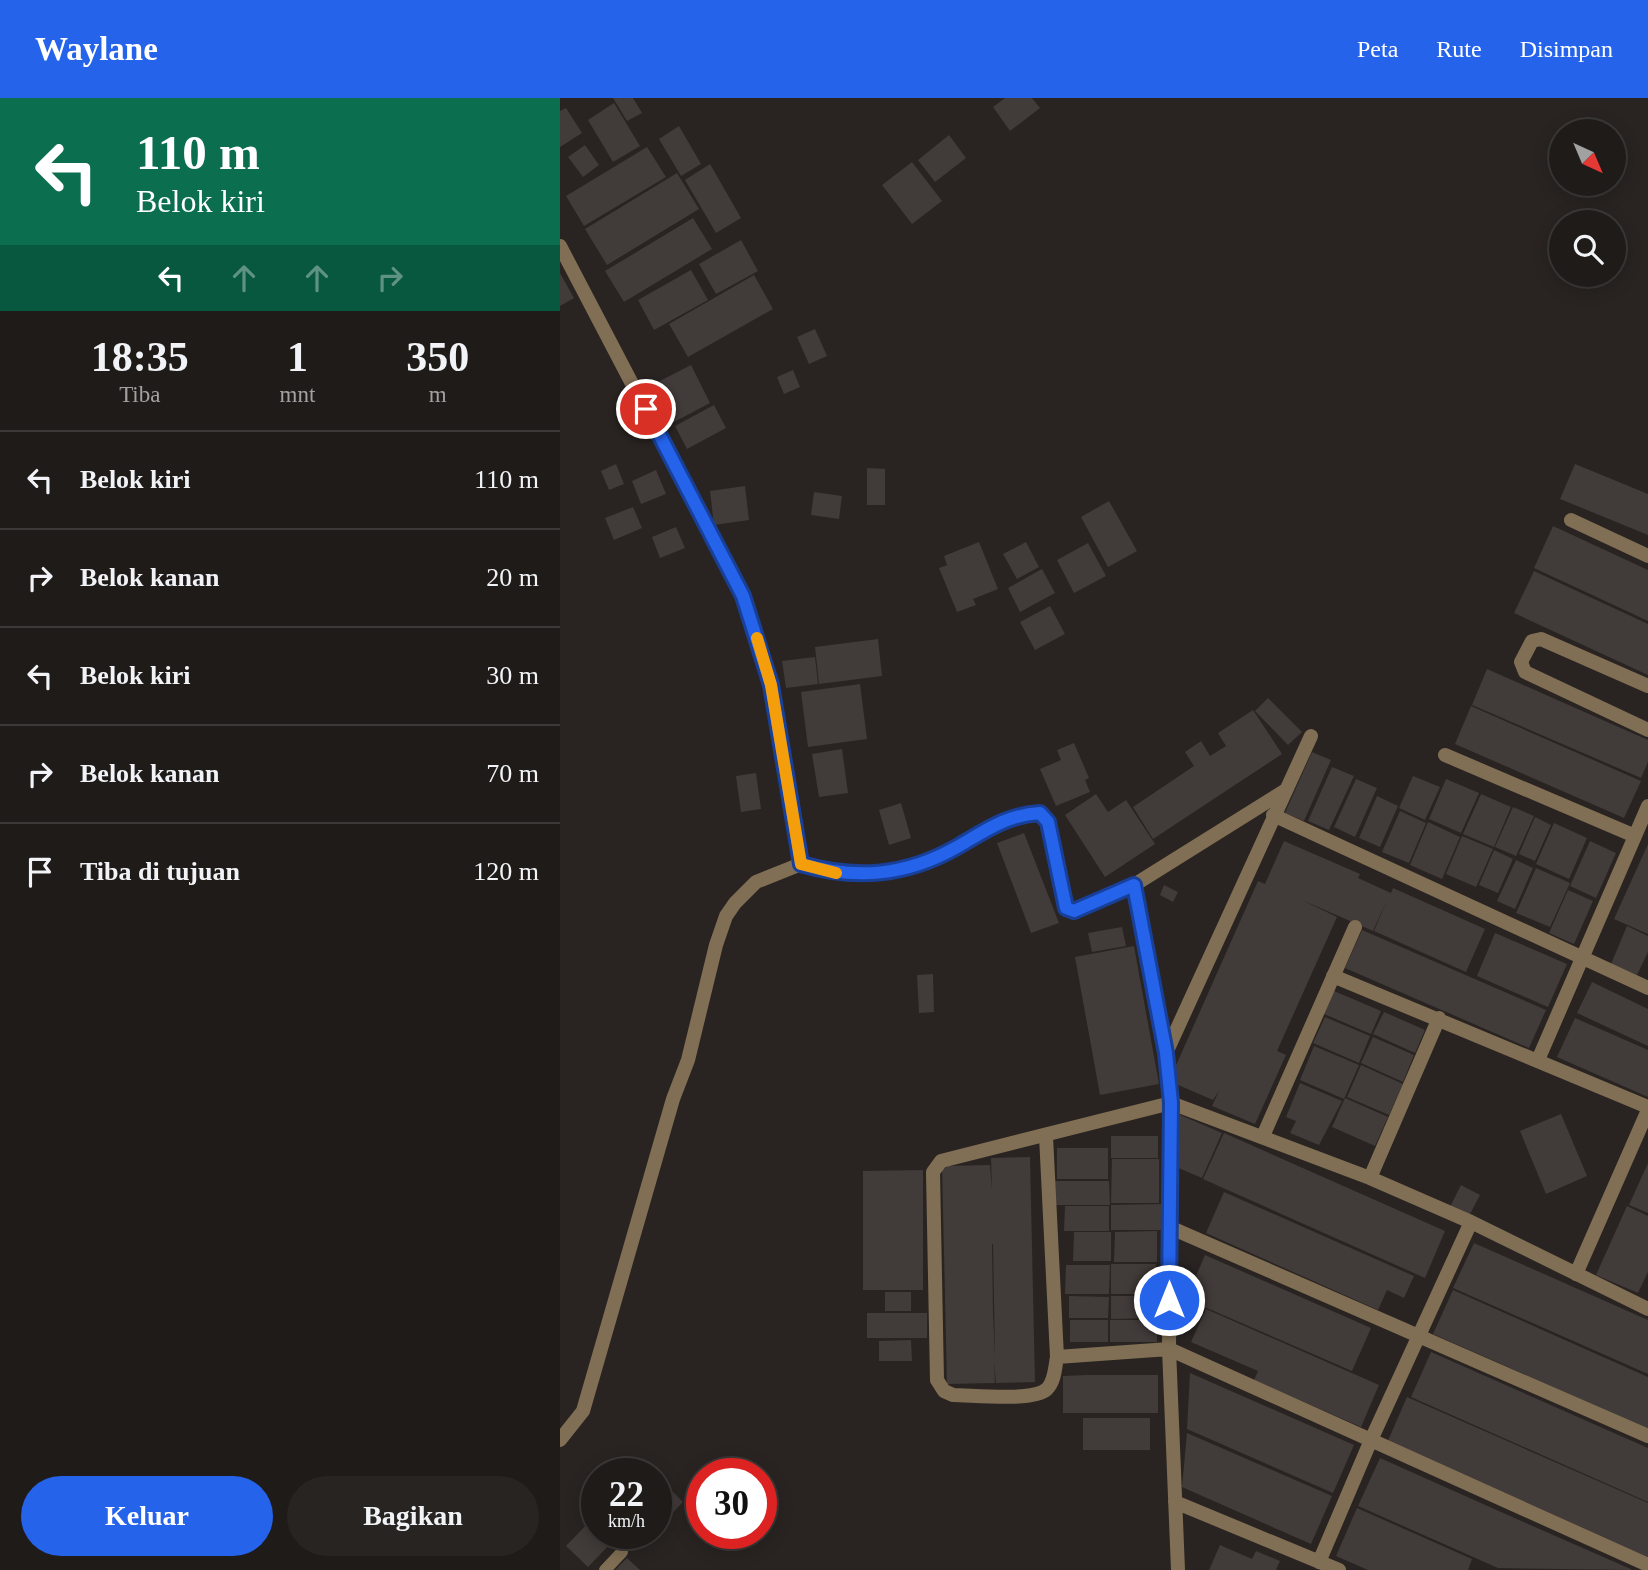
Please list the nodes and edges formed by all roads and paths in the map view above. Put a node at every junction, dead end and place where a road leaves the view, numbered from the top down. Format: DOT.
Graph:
graph roads {
  1 [pos="560,246"];
  2 [pos="1571,520"];
  3 [pos="1648,555"];
  4 [pos="1648,686"];
  5 [pos="1648,730"];
  6 [pos="1311,736"];
  7 [pos="1445,755"];
  8 [pos="1286,790"];
  9 [pos="1648,806"];
  10 [pos="1273,815"];
  11 [pos="1634,836"];
  12 [pos="801,864"];
  13 [pos="1134,885"];
  14 [pos="1355,926"];
  15 [pos="1583,960"];
  16 [pos="1333,976"];
  17 [pos="1648,988"];
  18 [pos="1439,1018"];
  19 [pos="1166,1053"];
  20 [pos="1538,1060"];
  21 [pos="1171,1103"];
  22 [pos="1648,1108"];
  23 [pos="1046,1136"];
  24 [pos="1263,1136"];
  25 [pos="1370,1178"];
  26 [pos="1471,1223"];
  27 [pos="1169,1227"];
  28 [pos="1576,1275"];
  29 [pos="1648,1308"];
  30 [pos="1419,1335"];
  31 [pos="1169,1349"];
  32 [pos="1057,1357"];
  33 [pos="1648,1436"];
  34 [pos="560,1440"];
  35 [pos="1371,1440"];
  36 [pos="1175,1502"];
  37 [pos="622,1552"];
  38 [pos="1319,1562"];
  39 [pos="1648,1565"];
  40 [pos="605,1570"];
  41 [pos="1178,1570"];
  42 [pos="1339,1570"];
  1 -- 12 [label="street"];
  2 -- 3 [label="street"];
  4 -- 5 [label="street"];
  6 -- 8 [label="street"];
  7 -- 11 [label="street"];
  8 -- 10 [label="street"];
  8 -- 13 [label="street"];
  9 -- 11 [label="street"];
  10 -- 15 [label="street"];
  10 -- 19 [label="street"];
  11 -- 15 [label="street"];
  12 -- 13 [label="street"];
  12 -- 34 [label="street"];
  13 -- 19 [label="street"];
  14 -- 16 [label="street"];
  15 -- 17 [label="street"];
  15 -- 20 [label="street"];
  16 -- 18 [label="street"];
  16 -- 24 [label="street"];
  18 -- 20 [label="street"];
  18 -- 25 [label="street"];
  19 -- 21 [label="street"];
  20 -- 22 [label="street"];
  21 -- 23 [label="street"];
  21 -- 24 [label="street"];
  21 -- 27 [label="street"];
  22 -- 28 [label="street"];
  23 -- 32 [label="street"];
  23 -- 32 [label="street"];
  24 -- 25 [label="street"];
  25 -- 26 [label="street"];
  26 -- 28 [label="street"];
  26 -- 30 [label="street"];
  27 -- 30 [label="street"];
  27 -- 31 [label="street"];
  28 -- 29 [label="street"];
  30 -- 33 [label="street"];
  30 -- 35 [label="street"];
  31 -- 32 [label="street"];
  31 -- 35 [label="street"];
  31 -- 36 [label="street"];
  35 -- 38 [label="street"];
  35 -- 39 [label="street"];
  36 -- 38 [label="street"];
  36 -- 41 [label="street"];
  37 -- 40 [label="lane"];
  38 -- 42 [label="street"];
}
